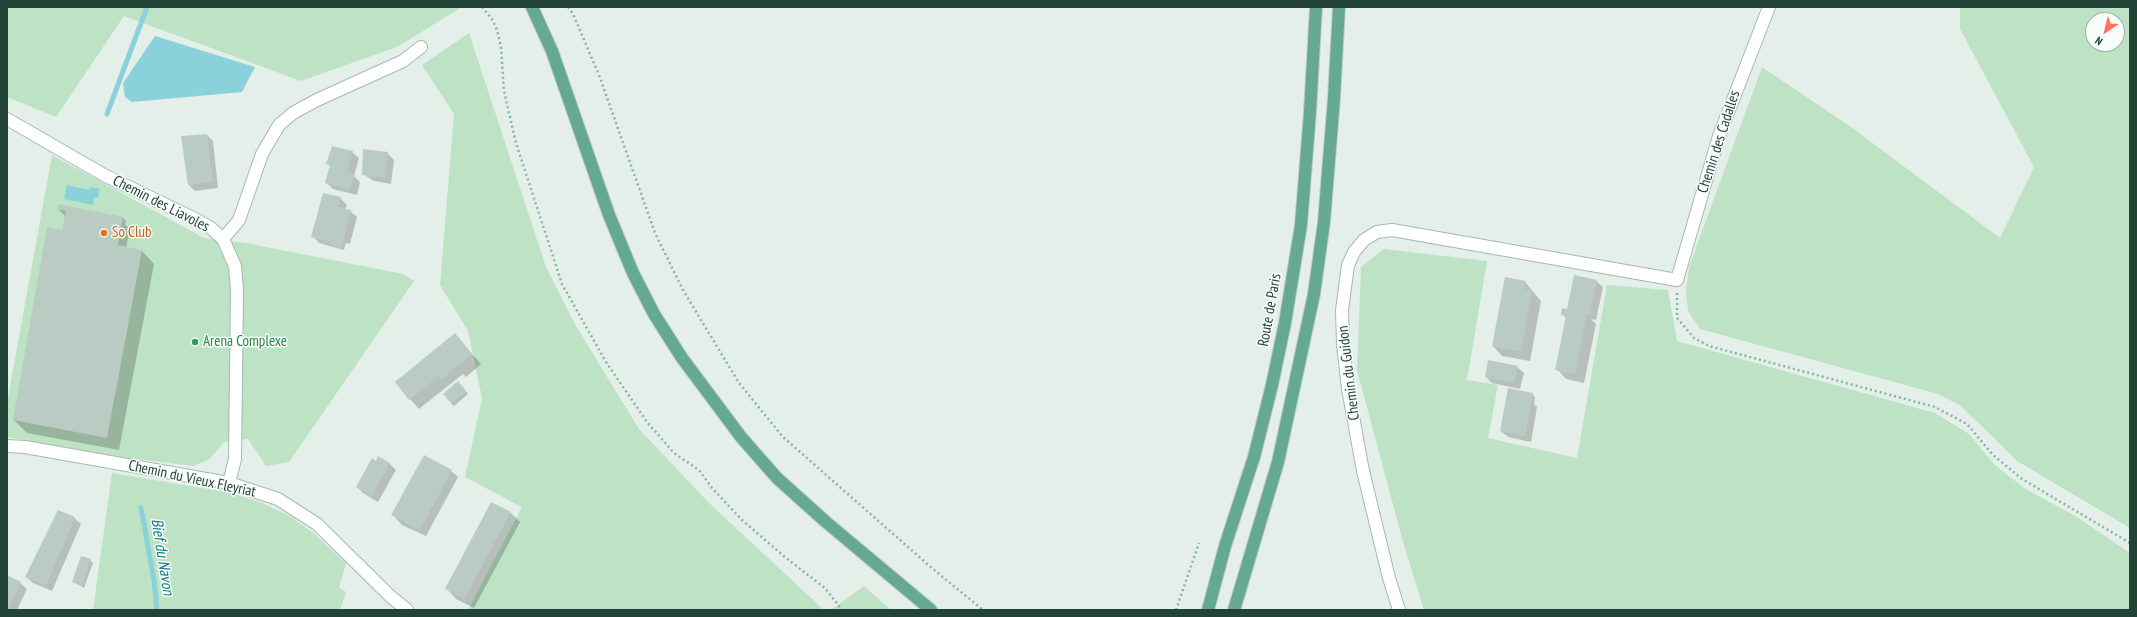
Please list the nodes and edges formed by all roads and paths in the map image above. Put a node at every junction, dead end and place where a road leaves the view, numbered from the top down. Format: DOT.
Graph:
graph roads {
  1 [pos="482,7"];
  2 [pos="532,7"];
  3 [pos="568,7"];
  4 [pos="1316,7"];
  5 [pos="1339,7"];
  6 [pos="1769,7"];
  7 [pos="421,47"];
  8 [pos="7,119"];
  9 [pos="223,239"];
  10 [pos="1677,280"];
  11 [pos="7,446"];
  12 [pos="229,483"];
  13 [pos="1199,543"];
  14 [pos="2130,543"];
  15 [pos="1236,606"];
  16 [pos="407,610"];
  17 [pos="842,610"];
  18 [pos="931,610"];
  19 [pos="983,610"];
  20 [pos="1176,610"];
  21 [pos="1208,610"];
  22 [pos="1399,610"];
  1 -- 17 [label="path"];
  2 -- 18 [label="main road"];
  3 -- 19 [label="path"];
  4 -- 21 [label="main road, Route de Paris"];
  5 -- 15 [label="main road"];
  6 -- 10 [label="street, Chemin des Cadalles"];
  7 -- 9 [label="street"];
  8 -- 9 [label="street, Chemin des Liavoles"];
  9 -- 12 [label="street, Chemin des Liavoles"];
  10 -- 14 [label="path"];
  10 -- 22 [label="street, Chemin du Guidon"];
  11 -- 12 [label="street, Chemin du Vieux Fleyriat"];
  12 -- 16 [label="street, Chemin du Vieux Fleyriat"];
  13 -- 20 [label="path"];
}
